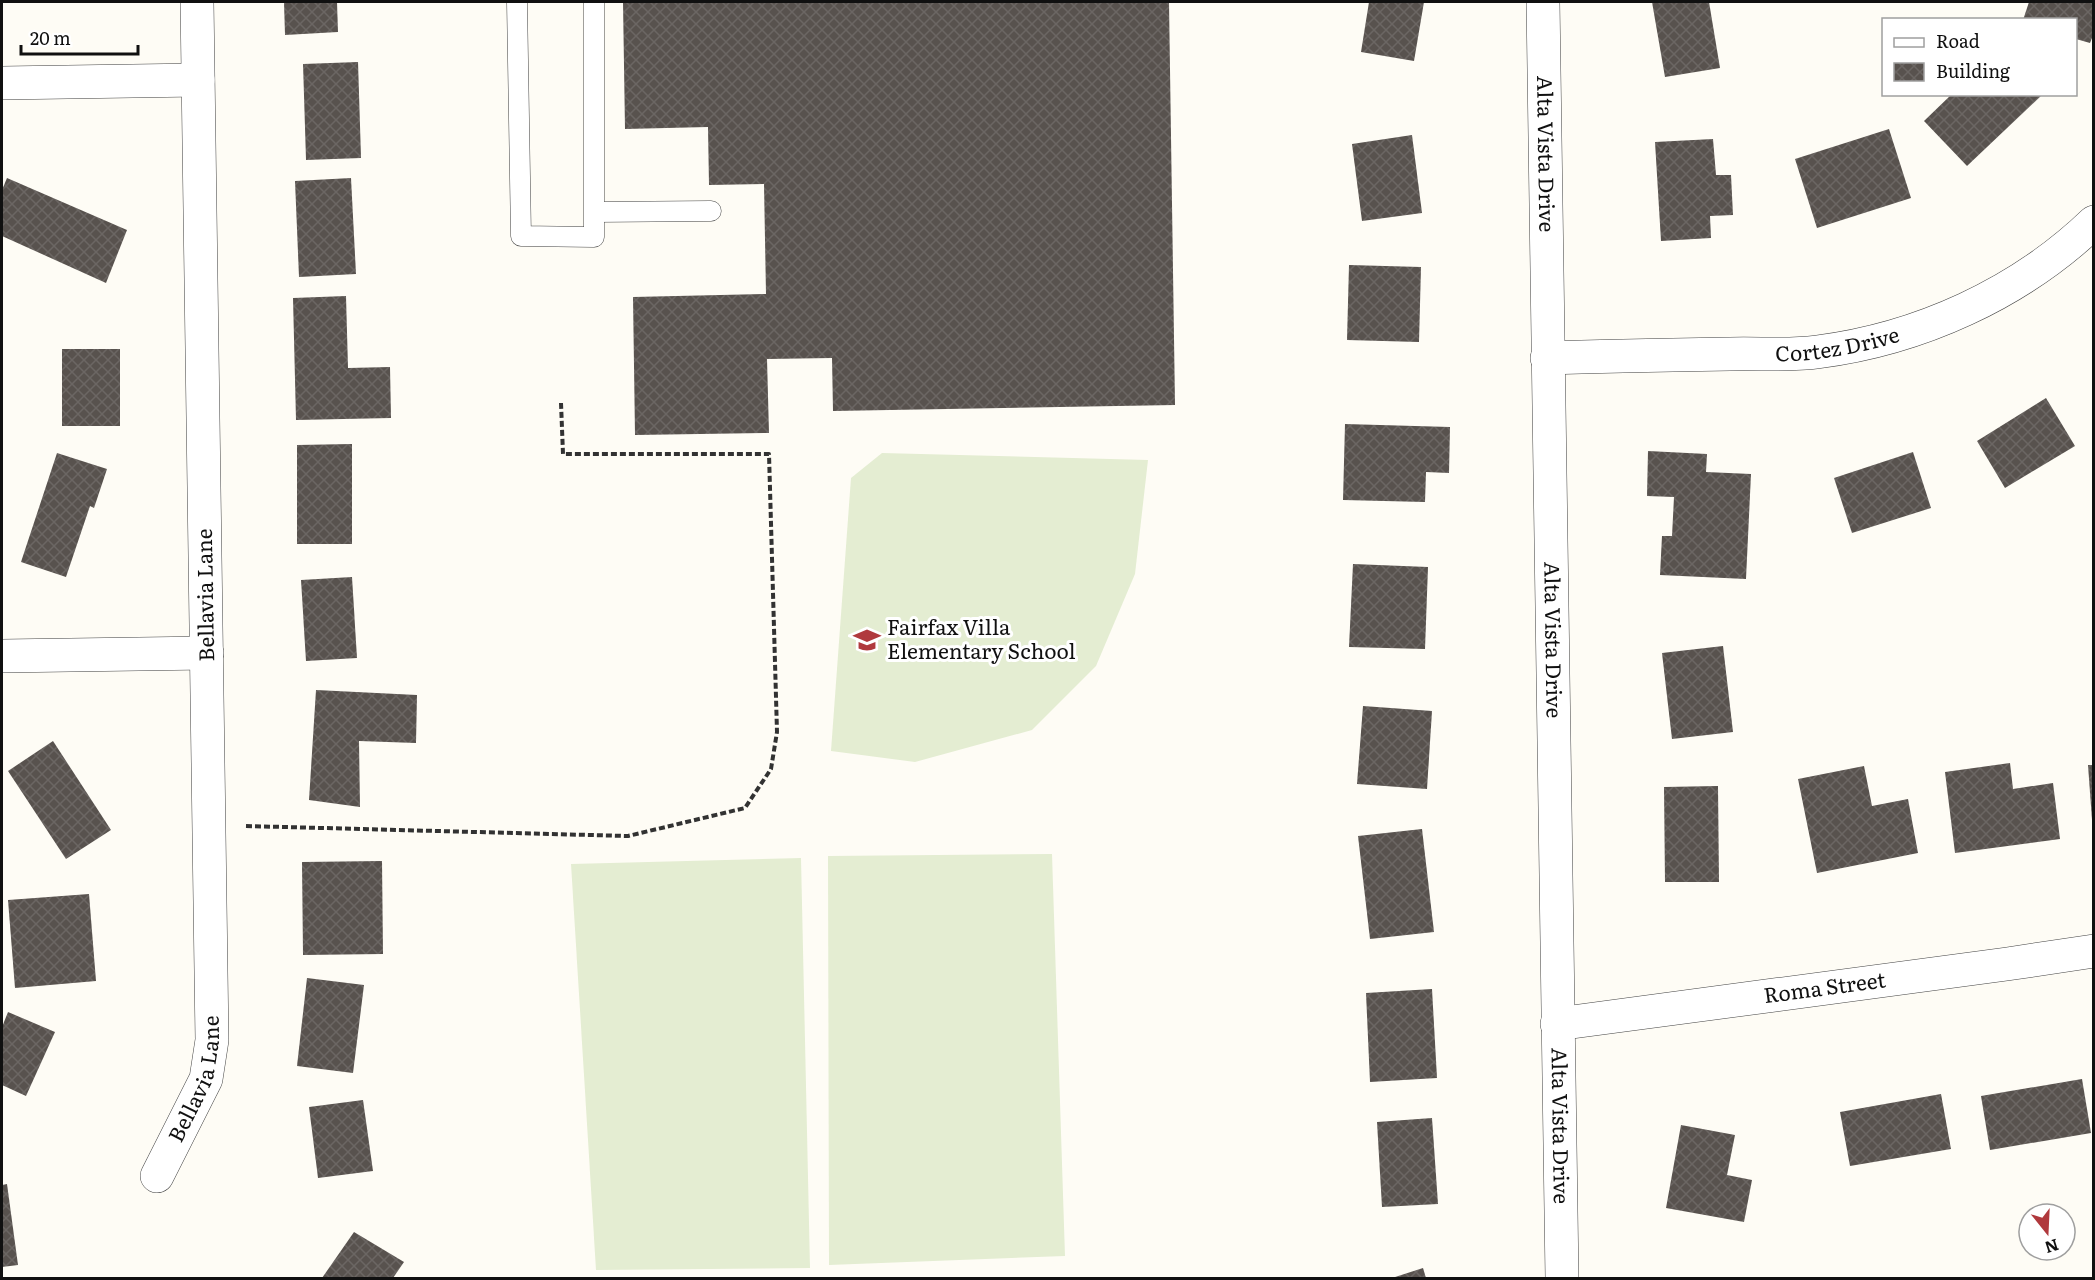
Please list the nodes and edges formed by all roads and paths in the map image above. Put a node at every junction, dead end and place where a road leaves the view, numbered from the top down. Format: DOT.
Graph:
graph roads {
  1 [pos="197,2"];
  2 [pos="517,2"];
  3 [pos="594,2"];
  4 [pos="1543,2"];
  5 [pos="198,80"];
  6 [pos="2,83"];
  7 [pos="711,211"];
  8 [pos="595,212"];
  9 [pos="2094,222"];
  10 [pos="1547,358"];
  11 [pos="561,403"];
  12 [pos="207,653"];
  13 [pos="2,656"];
  14 [pos="209,825"];
  15 [pos="2094,951"];
  16 [pos="1557,1024"];
  17 [pos="157,1176"];
  18 [pos="1562,1278"];
  1 -- 5 [label="street, Bellavia Lane"];
  2 -- 8 [label="lane"];
  3 -- 8 [label="lane"];
  4 -- 10 [label="street, Alta Vista Drive"];
  5 -- 6 [label="street"];
  5 -- 12 [label="street, Bellavia Lane"];
  7 -- 8 [label="lane"];
  9 -- 10 [label="street, Cortez Drive"];
  10 -- 16 [label="street, Alta Vista Drive"];
  11 -- 14 [label="path"];
  12 -- 13 [label="street"];
  12 -- 14 [label="street, Bellavia Lane"];
  14 -- 17 [label="street, Bellavia Lane"];
  15 -- 16 [label="street, Roma Street"];
  16 -- 18 [label="street, Alta Vista Drive"];
}
